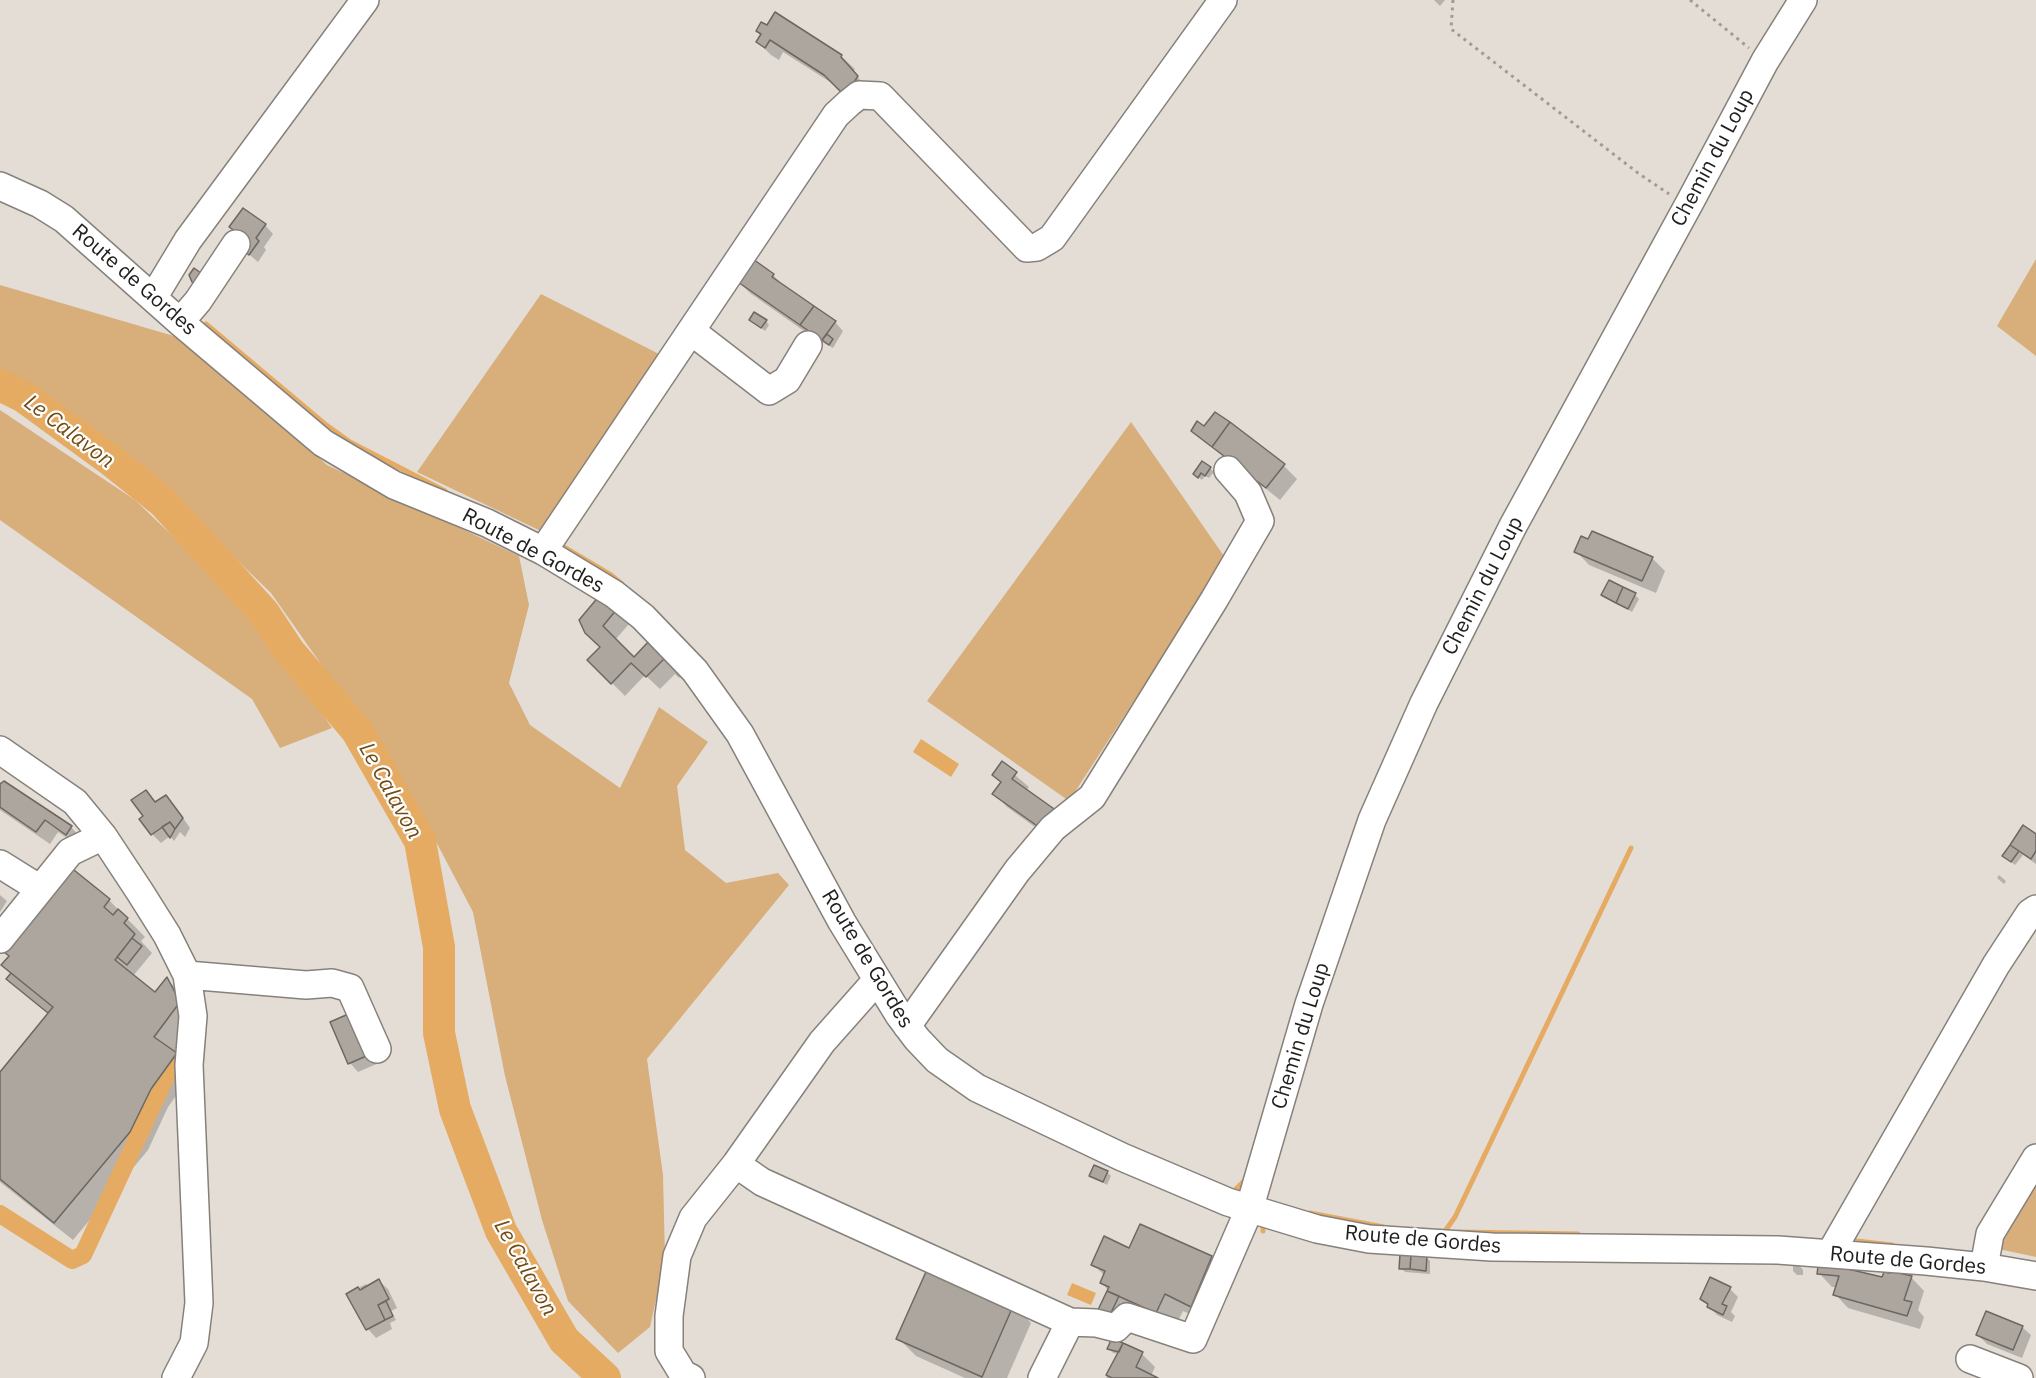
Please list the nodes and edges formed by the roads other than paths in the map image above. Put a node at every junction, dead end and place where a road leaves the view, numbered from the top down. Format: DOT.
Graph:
graph roads {
  1 [pos="365,0"];
  2 [pos="1223,0"];
  3 [pos="1803,0"];
  4 [pos="0,186"];
  5 [pos="236,244"];
  6 [pos="153,297"];
  7 [pos="180,322"];
  8 [pos="691,331"];
  9 [pos="808,345"];
  10 [pos="1228,470"];
  11 [pos="543,551"];
  12 [pos="0,750"];
  13 [pos="103,836"];
  14 [pos="0,864"];
  15 [pos="40,889"];
  16 [pos="2036,909"];
  17 [pos="0,939"];
  18 [pos="186,975"];
  19 [pos="877,980"];
  20 [pos="907,1026"];
  21 [pos="377,1048"];
  22 [pos="2036,1158"];
  23 [pos="736,1164"];
  24 [pos="1249,1210"];
  25 [pos="1830,1254"];
  26 [pos="1984,1267"];
  27 [pos="2036,1276"];
  28 [pos="1070,1322"];
  29 [pos="1970,1359"];
  30 [pos="176,1378"];
  31 [pos="691,1378"];
  32 [pos="1042,1378"];
  33 [pos="2019,1378"];
  1 -- 6 [label="street"];
  2 -- 8 [label="street"];
  3 -- 24 [label="street, Chemin du Loup"];
  4 -- 6 [label="street, Route de Gordes"];
  5 -- 7 [label="street"];
  6 -- 7 [label="street, Route de Gordes"];
  7 -- 11 [label="street, Route de Gordes"];
  8 -- 9 [label="street"];
  8 -- 11 [label="street"];
  10 -- 20 [label="street"];
  11 -- 19 [label="street, Route de Gordes"];
  12 -- 13 [label="street"];
  13 -- 15 [label="street"];
  13 -- 18 [label="street"];
  14 -- 15 [label="street"];
  15 -- 17 [label="street"];
  16 -- 25 [label="street"];
  18 -- 21 [label="street"];
  18 -- 30 [label="street"];
  19 -- 20 [label="street, Route de Gordes"];
  19 -- 23 [label="street"];
  20 -- 24 [label="street, Route de Gordes"];
  22 -- 26 [label="street"];
  23 -- 28 [label="street"];
  23 -- 31 [label="street"];
  24 -- 25 [label="street, Route de Gordes"];
  24 -- 28 [label="street, Chemin du Loup"];
  25 -- 26 [label="street, Route de Gordes"];
  26 -- 27 [label="street, Route de Gordes"];
  28 -- 32 [label="street"];
  29 -- 33 [label="street"];
}
